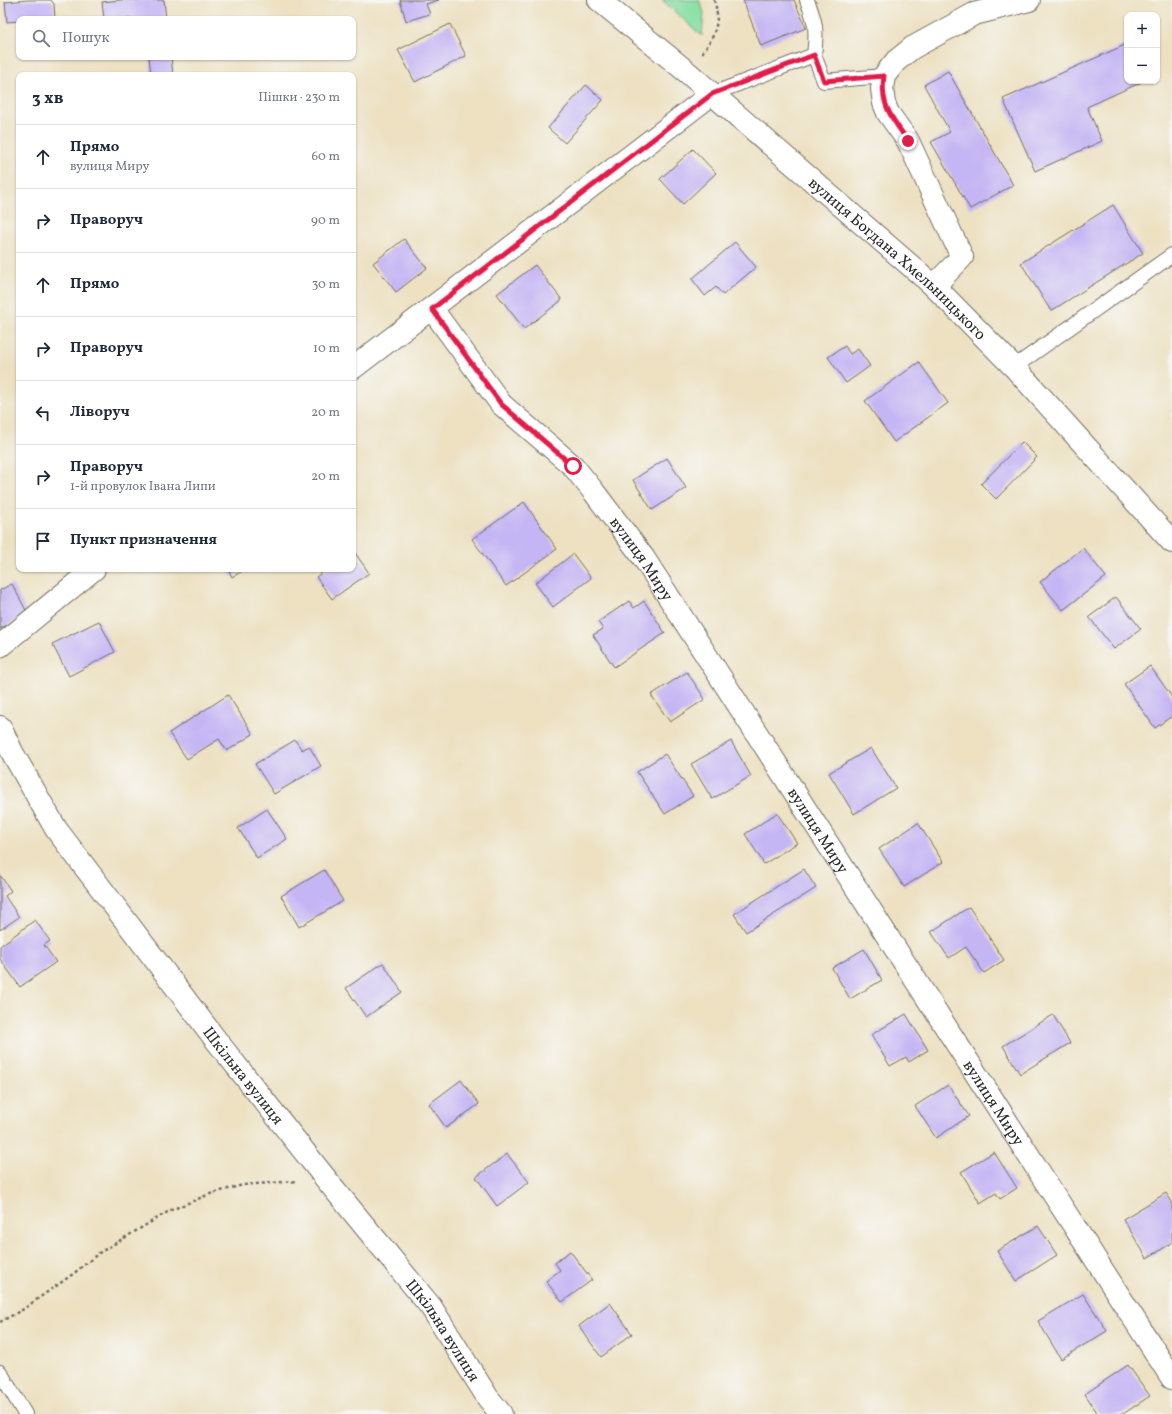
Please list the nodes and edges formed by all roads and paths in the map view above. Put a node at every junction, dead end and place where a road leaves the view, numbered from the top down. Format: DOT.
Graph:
graph roads {
  1 [pos="599,0"];
  2 [pos="714,0"];
  3 [pos="807,0"];
  4 [pos="1029,0"];
  5 [pos="814,55"];
  6 [pos="687,72"];
  7 [pos="884,76"];
  8 [pos="712,94"];
  9 [pos="1172,255"];
  10 [pos="934,286"];
  11 [pos="432,309"];
  12 [pos="356,366"];
  13 [pos="1014,366"];
  14 [pos="1172,542"];
  15 [pos="90,572"];
  16 [pos="0,646"];
  17 [pos="0,727"];
  18 [pos="326,1179"];
  19 [pos="0,1322"];
  20 [pos="0,1372"];
  21 [pos="1172,1378"];
  22 [pos="25,1414"];
  23 [pos="501,1414"];
  1 -- 6 [label="street, вулиця Богдана Хмельницького"];
  2 -- 6 [label="path"];
  3 -- 5 [label="lane"];
  4 -- 7 [label="street"];
  5 -- 7 [label="lane"];
  5 -- 8 [label="lane"];
  6 -- 8 [label="street, вулиця Богдана Хмельницького"];
  7 -- 10 [label="street"];
  8 -- 10 [label="street, вулиця Богдана Хмельницького"];
  8 -- 11 [label="street"];
  9 -- 13 [label="lane"];
  10 -- 13 [label="street, вулиця Богдана Хмельницького"];
  11 -- 12 [label="street"];
  11 -- 21 [label="street, вулиця Миру"];
  13 -- 14 [label="street, вулиця Богдана Хмельницького"];
  15 -- 16 [label="street"];
  17 -- 18 [label="street, Шкільна вулиця"];
  18 -- 19 [label="path"];
  18 -- 23 [label="street, Шкільна вулиця"];
  20 -- 22 [label="lane"];
}
